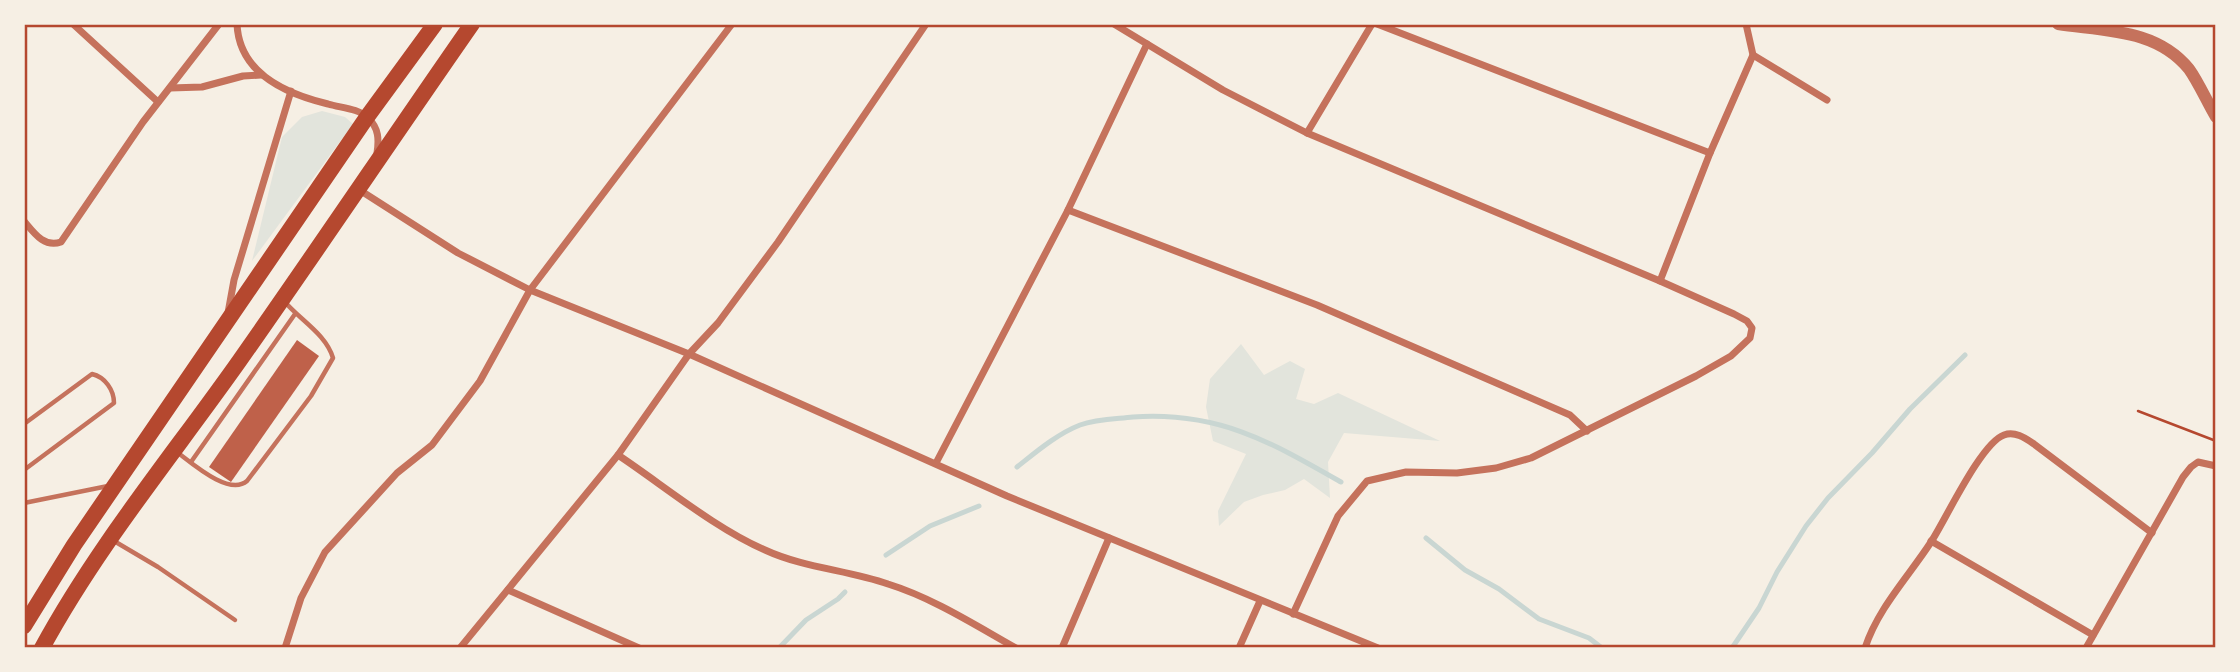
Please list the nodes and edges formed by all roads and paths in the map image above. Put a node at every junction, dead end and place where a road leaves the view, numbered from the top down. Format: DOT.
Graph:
graph roads {
  1 [pos="73,24"];
  2 [pos="219,24"];
  3 [pos="237,24"];
  4 [pos="435,24"];
  5 [pos="472,24"];
  6 [pos="732,24"];
  7 [pos="926,24"];
  8 [pos="1114,24"];
  9 [pos="1372,24"];
  10 [pos="1377,24"];
  11 [pos="1746,24"];
  12 [pos="2058,24"];
  13 [pos="1147,44"];
  14 [pos="1753,55"];
  15 [pos="261,75"];
  16 [pos="170,88"];
  17 [pos="291,91"];
  18 [pos="1826,100"];
  19 [pos="158,102"];
  20 [pos="368,117"];
  21 [pos="2216,117"];
  22 [pos="1307,133"];
  23 [pos="1710,153"];
  24 [pos="376,162"];
  25 [pos="357,189"];
  26 [pos="1068,210"];
  27 [pos="24,220"];
  28 [pos="1660,281"];
  29 [pos="530,290"];
  30 [pos="282,298"];
  31 [pos="295,314"];
  32 [pos="226,324"];
  33 [pos="689,354"];
  34 [pos="2138,411"];
  35 [pos="24,424"];
  36 [pos="1587,431"];
  37 [pos="2216,441"];
  38 [pos="173,449"];
  39 [pos="618,455"];
  40 [pos="191,462"];
  41 [pos="936,463"];
  42 [pos="2216,466"];
  43 [pos="24,470"];
  44 [pos="116,484"];
  45 [pos="24,501"];
  46 [pos="2152,533"];
  47 [pos="110,538"];
  48 [pos="1109,538"];
  49 [pos="1931,541"];
  50 [pos="508,590"];
  51 [pos="1260,601"];
  52 [pos="1293,614"];
  53 [pos="235,620"];
  54 [pos="24,626"];
  55 [pos="2093,635"];
  56 [pos="42,648"];
  57 [pos="285,648"];
  58 [pos="460,648"];
  59 [pos="639,648"];
  60 [pos="1016,648"];
  61 [pos="1062,648"];
  62 [pos="1239,648"];
  63 [pos="1378,648"];
  64 [pos="1865,648"];
  65 [pos="2086,648"];
  1 -- 19 [label="street"];
  2 -- 16 [label="street"];
  3 -- 15 [label="street"];
  4 -- 20 [label="highway"];
  5 -- 24 [label="highway"];
  6 -- 29 [label="street"];
  7 -- 33 [label="street"];
  8 -- 13 [label="street"];
  9 -- 22 [label="street"];
  10 -- 23 [label="street"];
  11 -- 14 [label="street"];
  12 -- 21 [label="street"];
  13 -- 22 [label="street"];
  13 -- 26 [label="street"];
  14 -- 18 [label="street"];
  14 -- 23 [label="street"];
  15 -- 16 [label="street"];
  15 -- 17 [label="street"];
  16 -- 19 [label="street"];
  17 -- 20 [label="street"];
  17 -- 32 [label="street"];
  19 -- 27 [label="street"];
  20 -- 24 [label="street"];
  20 -- 32 [label="highway"];
  22 -- 28 [label="street"];
  23 -- 28 [label="street"];
  24 -- 25 [label="highway"];
  25 -- 29 [label="street"];
  25 -- 30 [label="highway"];
  26 -- 36 [label="street"];
  26 -- 41 [label="street"];
  28 -- 36 [label="street"];
  29 -- 33 [label="street"];
  29 -- 57 [label="street"];
  30 -- 31 [label="lane"];
  30 -- 38 [label="highway"];
  31 -- 40 [label="lane"];
  31 -- 40 [label="lane"];
  32 -- 44 [label="highway"];
  33 -- 39 [label="street"];
  33 -- 41 [label="street"];
  34 -- 37 [label="path"];
  35 -- 43 [label="lane"];
  36 -- 52 [label="street"];
  38 -- 40 [label="lane"];
  38 -- 47 [label="highway"];
  39 -- 50 [label="street"];
  39 -- 60 [label="street"];
  41 -- 48 [label="street"];
  42 -- 46 [label="street"];
  44 -- 45 [label="lane"];
  44 -- 54 [label="highway"];
  46 -- 49 [label="street"];
  46 -- 55 [label="street"];
  47 -- 53 [label="lane"];
  47 -- 56 [label="highway"];
  48 -- 51 [label="street"];
  48 -- 61 [label="street"];
  49 -- 55 [label="street"];
  49 -- 64 [label="street"];
  50 -- 58 [label="street"];
  50 -- 59 [label="street"];
  51 -- 52 [label="street"];
  51 -- 62 [label="street"];
  52 -- 63 [label="street"];
  55 -- 65 [label="street"];
}
